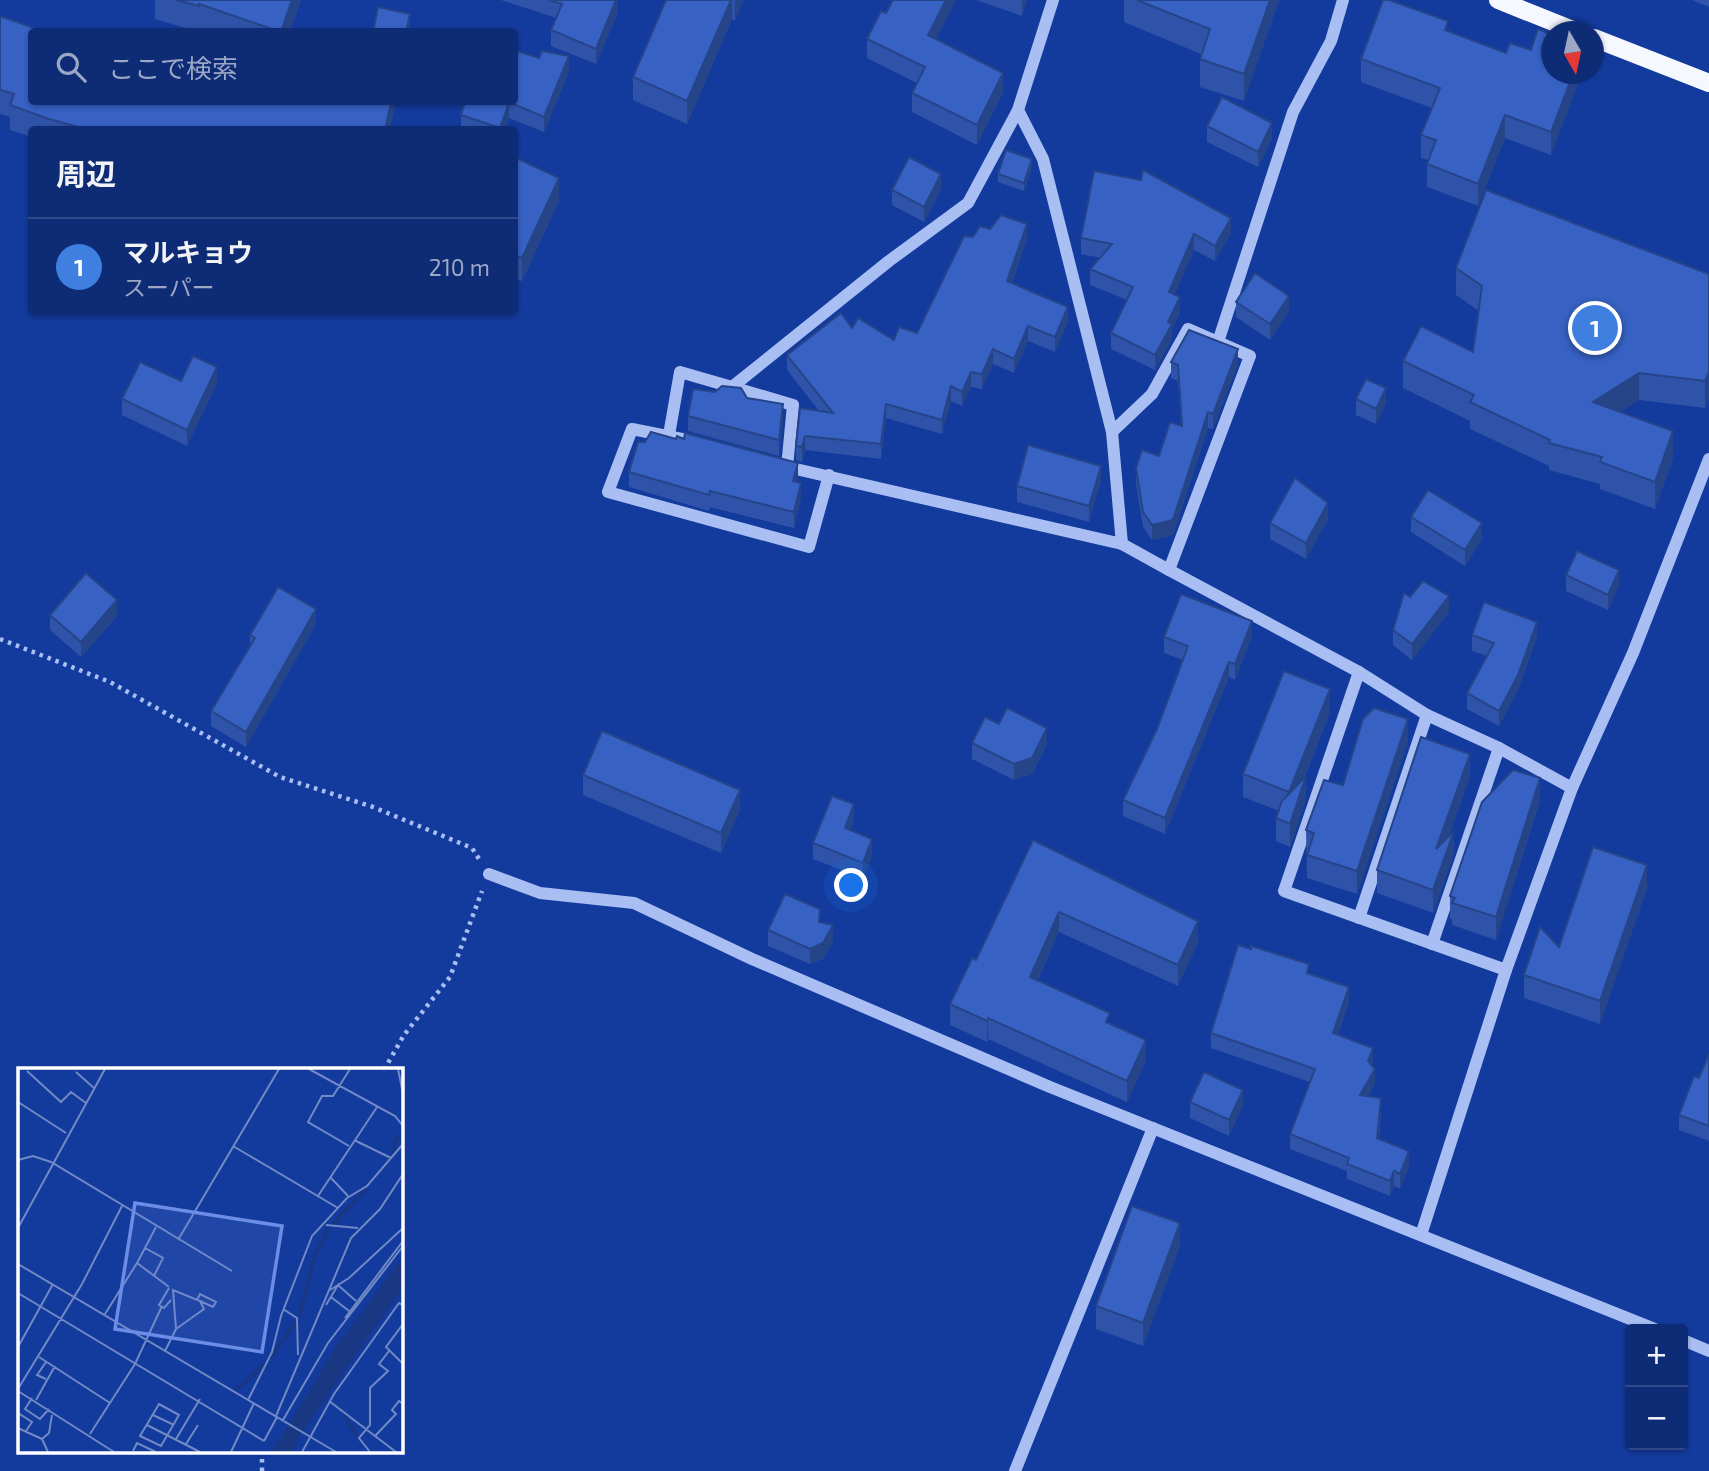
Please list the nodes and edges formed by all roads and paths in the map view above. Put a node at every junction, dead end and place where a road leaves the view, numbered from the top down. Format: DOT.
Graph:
graph roads {
  1 [pos="1053,0"];
  2 [pos="1343,0"];
  3 [pos="1498,0"];
  4 [pos="1550,21"];
  5 [pos="1604,42"];
  6 [pos="1709,83"];
  7 [pos="1018,110"];
  8 [pos="1217,342"];
  9 [pos="732,387"];
  10 [pos="1112,432"];
  11 [pos="669,435"];
  12 [pos="708,446"];
  13 [pos="1709,459"];
  14 [pos="829,475"];
  15 [pos="1122,544"];
  16 [pos="1169,570"];
  17 [pos="0,639"];
  18 [pos="1359,672"];
  19 [pos="1427,715"];
  20 [pos="1499,748"];
  21 [pos="1572,788"];
  22 [pos="489,874"];
  23 [pos="1360,918"];
  24 [pos="1432,943"];
  25 [pos="1506,970"];
  26 [pos="385,1068"];
  27 [pos="1153,1128"];
  28 [pos="1421,1235"];
  29 [pos="1643,1324"];
  30 [pos="1688,1342"];
  31 [pos="1709,1351"];
  32 [pos="1015,1471"];
  1 -- 7 [label="street"];
  2 -- 8 [label="street"];
  3 -- 4 [label="main road"];
  5 -- 6 [label="main road"];
  7 -- 9 [label="street"];
  7 -- 10 [label="street"];
  8 -- 10 [label="street"];
  8 -- 16 [label="street"];
  9 -- 11 [label="street"];
  9 -- 14 [label="street"];
  10 -- 15 [label="street"];
  11 -- 12 [label="street"];
  11 -- 14 [label="street"];
  13 -- 21 [label="street"];
  14 -- 15 [label="street"];
  15 -- 16 [label="street"];
  16 -- 18 [label="street"];
  17 -- 22 [label="path"];
  18 -- 19 [label="street"];
  18 -- 23 [label="street"];
  19 -- 20 [label="street"];
  19 -- 23 [label="street"];
  20 -- 21 [label="street"];
  20 -- 24 [label="street"];
  21 -- 25 [label="street"];
  22 -- 26 [label="path"];
  22 -- 27 [label="street"];
  23 -- 24 [label="street"];
  24 -- 25 [label="street"];
  25 -- 28 [label="street"];
  27 -- 28 [label="street"];
  27 -- 32 [label="street"];
  28 -- 29 [label="street"];
  30 -- 31 [label="street"];
}
